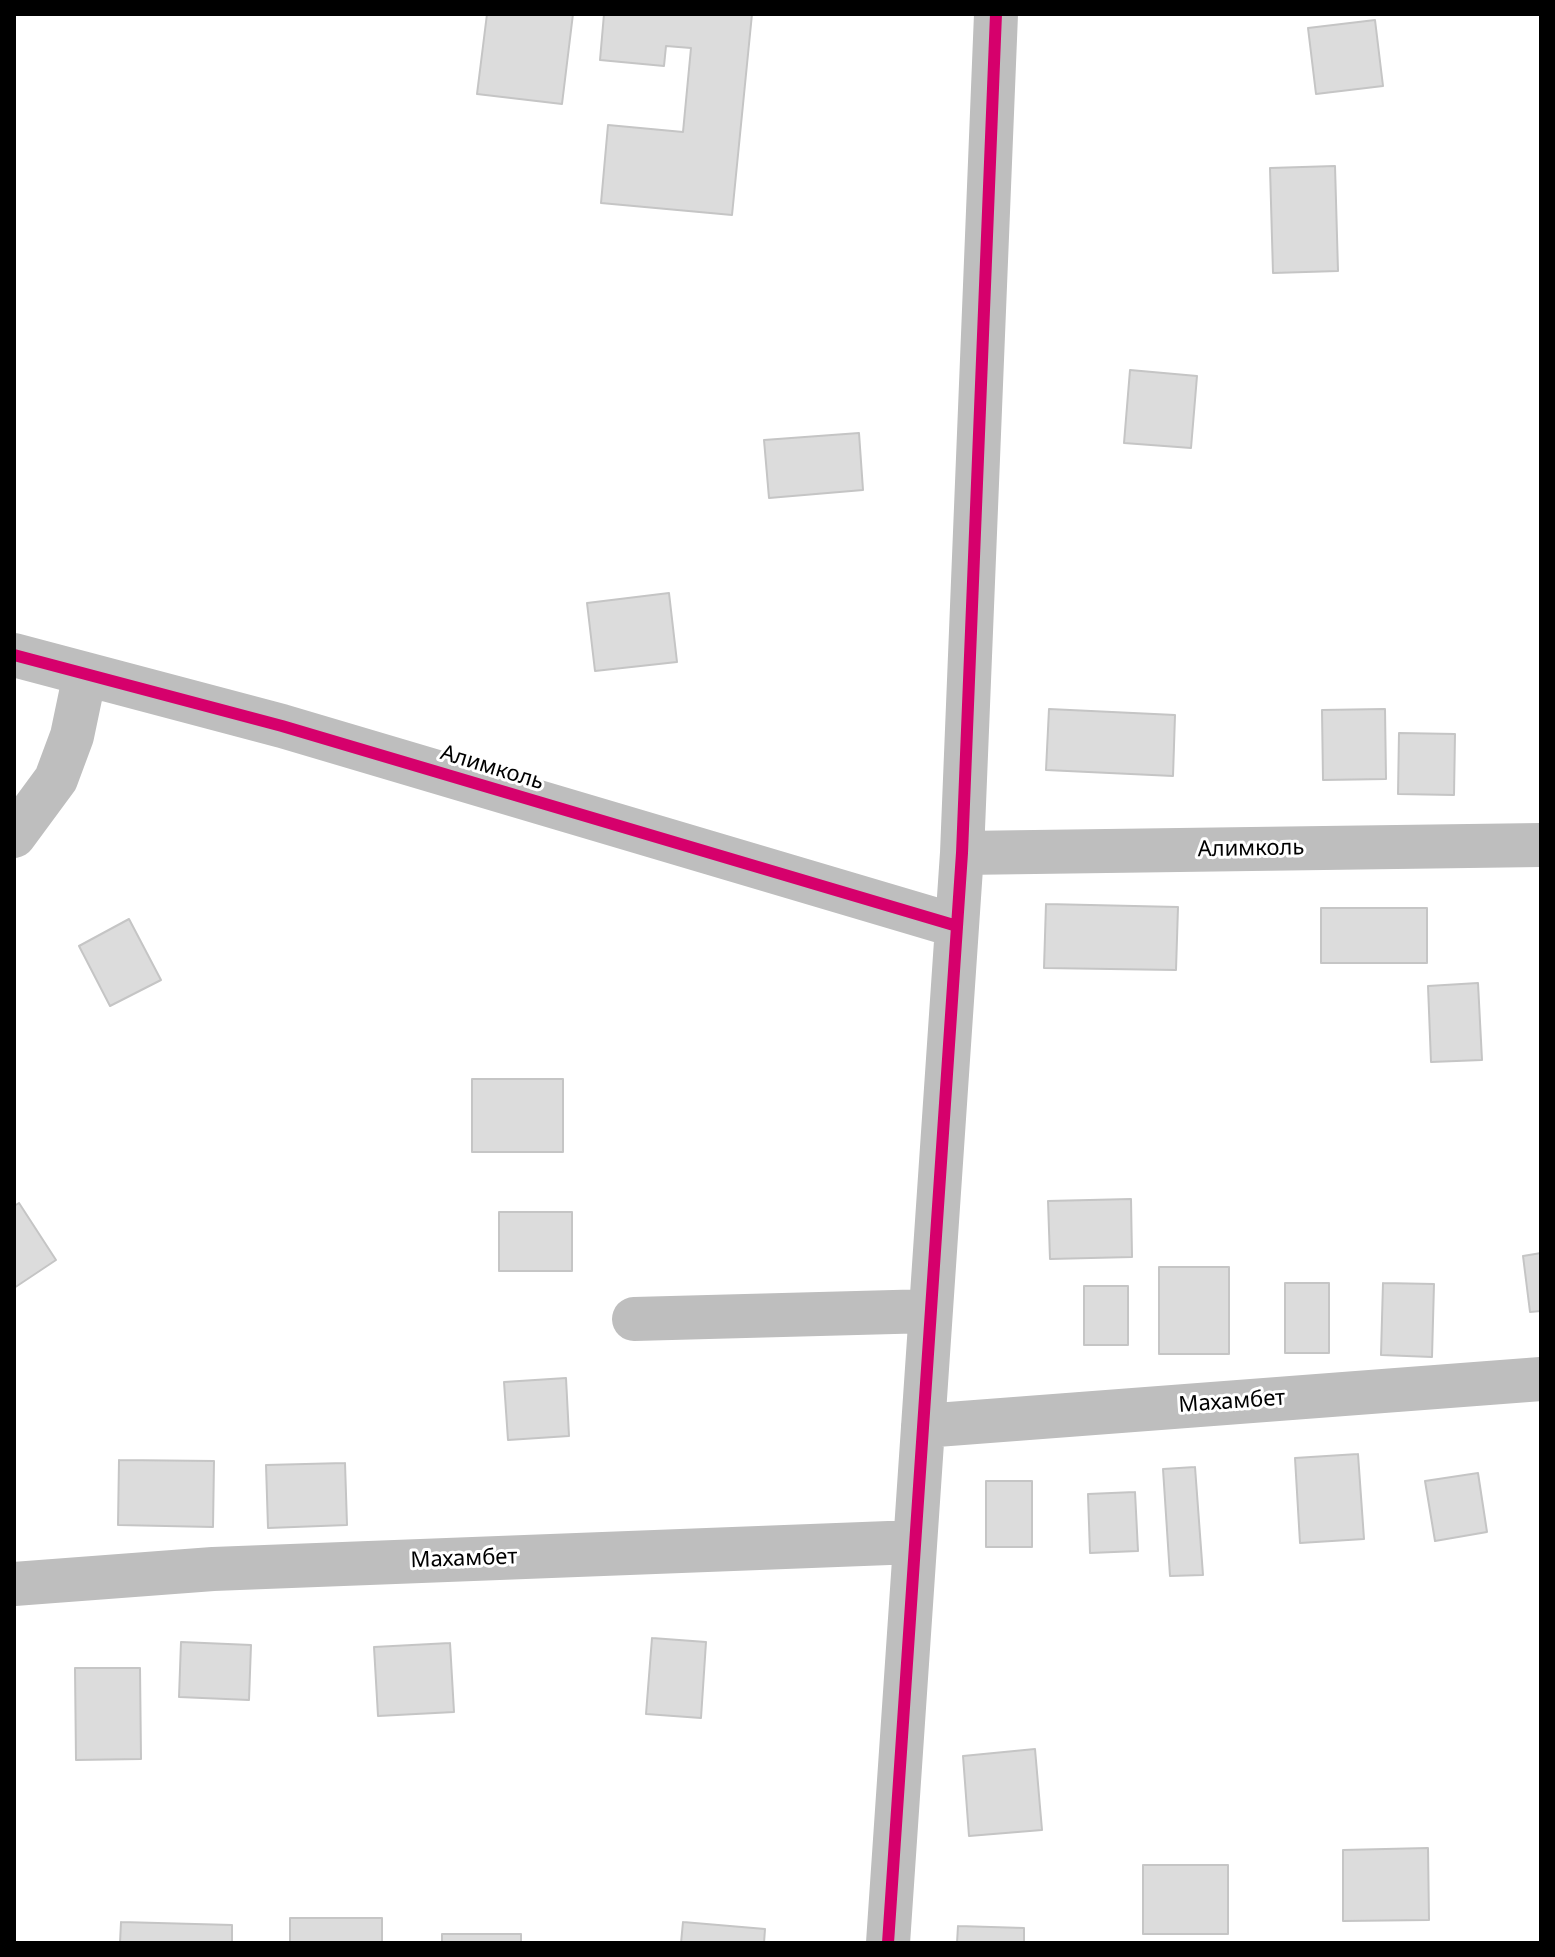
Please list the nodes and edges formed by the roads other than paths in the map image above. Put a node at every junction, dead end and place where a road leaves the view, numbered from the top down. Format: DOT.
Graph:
graph roads {
  1 [pos="996,14"];
  2 [pos="14,655"];
  3 [pos="85,674"];
  4 [pos="14,836"];
  5 [pos="1541,845"];
  6 [pos="962,853"];
  7 [pos="957,926"];
  8 [pos="931,1311"];
  9 [pos="634,1319"];
  10 [pos="1541,1379"];
  11 [pos="923,1426"];
  12 [pos="915,1542"];
  13 [pos="14,1584"];
  14 [pos="888,1943"];
  1 -- 6 [label="street"];
  2 -- 3 [label="street, Алимколь"];
  3 -- 4 [label="street"];
  3 -- 7 [label="street, Алимколь"];
  5 -- 6 [label="street, Алимколь"];
  6 -- 7 [label="street"];
  7 -- 8 [label="street"];
  8 -- 9 [label="street"];
  8 -- 11 [label="street"];
  10 -- 11 [label="street, Махамбет"];
  11 -- 12 [label="street"];
  12 -- 13 [label="street, Махамбет"];
  12 -- 14 [label="street"];
}
